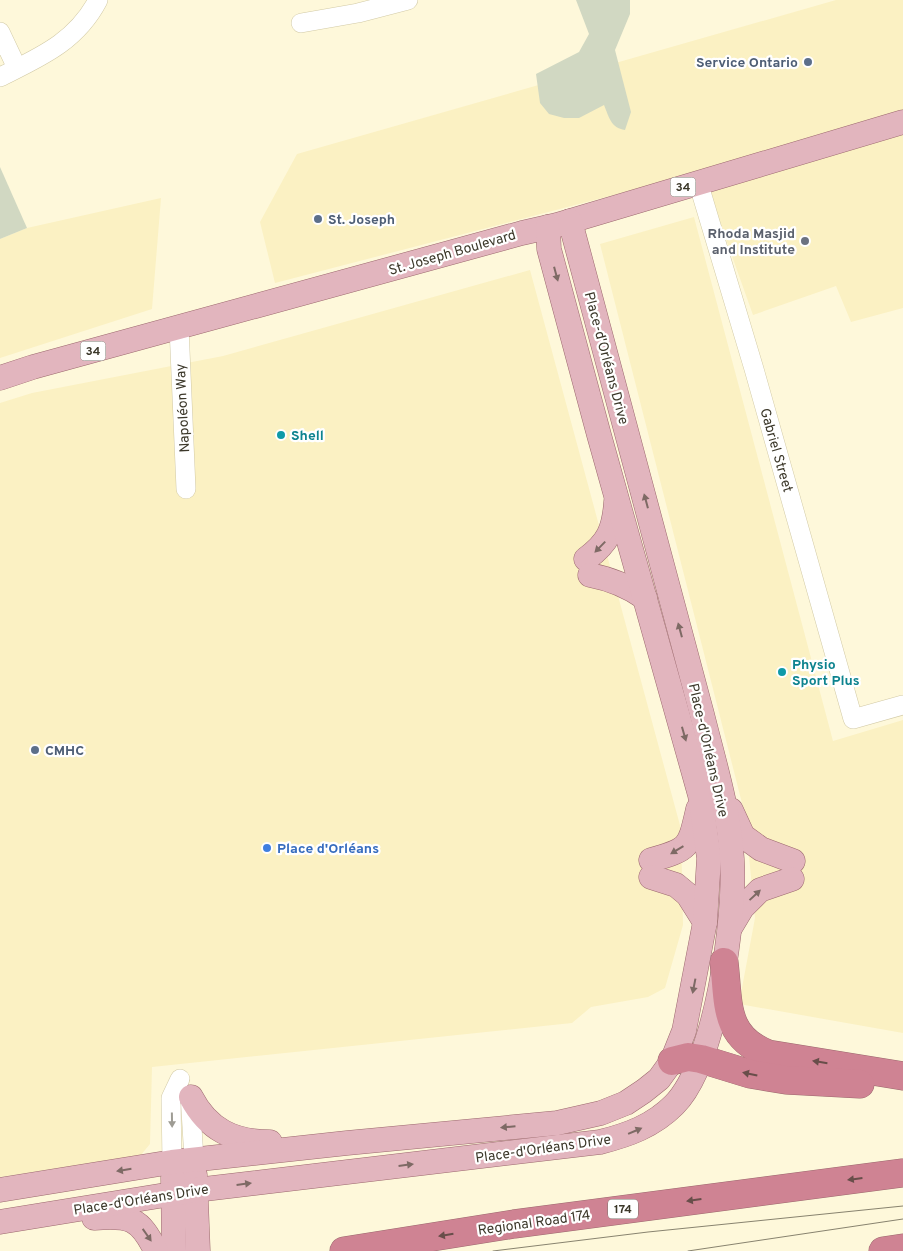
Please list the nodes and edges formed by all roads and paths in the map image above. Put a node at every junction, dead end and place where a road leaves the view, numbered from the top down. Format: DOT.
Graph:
graph roads {
  1 [pos="98,0"];
  2 [pos="396,2"];
  3 [pos="301,23"];
  4 [pos="0,32"];
  5 [pos="17,68"];
  6 [pos="0,77"];
  7 [pos="902,126"];
  8 [pos="698,182"];
  9 [pos="559,224"];
  10 [pos="179,328"];
  11 [pos="0,378"];
  12 [pos="186,489"];
  13 [pos="617,498"];
  14 [pos="645,598"];
  15 [pos="903,705"];
  16 [pos="711,794"];
  17 [pos="705,922"];
  18 [pos="730,928"];
  19 [pos="724,962"];
  20 [pos="701,1059"];
  21 [pos="672,1061"];
  22 [pos="903,1076"];
  23 [pos="903,1087"];
  24 [pos="191,1097"];
  25 [pos="347,1143"];
  26 [pos="183,1160"];
  27 [pos="903,1172"];
  28 [pos="0,1190"];
  29 [pos="185,1192"];
  30 [pos="0,1223"];
  31 [pos="903,1248"];
  32 [pos="198,1249"];
  33 [pos="168,1250"];
  34 [pos="344,1251"];
  35 [pos="883,1251"];
  1 -- 5 [label="street"];
  2 -- 3 [label="street"];
  4 -- 5 [label="street"];
  5 -- 6 [label="street"];
  7 -- 8 [label="main road, St. Joseph Boulevard / 34"];
  8 -- 9 [label="main road, St. Joseph Boulevard / 34"];
  8 -- 15 [label="street, Gabriel Street"];
  9 -- 10 [label="main road, St. Joseph Boulevard / 34"];
  9 -- 13 [label="main road, Place-d'Orléans Drive, one-way"];
  16 -- 9 [label="main road, Place-d'Orléans Drive, one-way"];
  10 -- 11 [label="main road, St. Joseph Boulevard / 34"];
  10 -- 12 [label="street, Napoléon Way"];
  13 -- 14 [label="main road, Place-d'Orléans Drive"];
  13 -- 14 [label="main road, one-way"];
  14 -- 16 [label="main road, Place-d'Orléans Drive, one-way"];
  16 -- 17 [label="main road, Place-d'Orléans Drive"];
  16 -- 17 [label="main road, one-way"];
  16 -- 18 [label="main road, Place-d'Orléans Drive"];
  18 -- 16 [label="main road, one-way"];
  17 -- 21 [label="main road, Place-d'Orléans Drive, one-way"];
  18 -- 19 [label="main road, Place-d'Orléans Drive"];
  19 -- 20 [label="main road, Place-d'Orléans Drive"];
  22 -- 19 [label="highway, one-way"];
  20 -- 21 [label="highway"];
  23 -- 20 [label="highway, one-way"];
  29 -- 20 [label="main road, Place-d'Orléans Drive, one-way"];
  21 -- 25 [label="main road, Place-d'Orléans Drive, one-way"];
  24 -- 25 [label="main road"];
  24 -- 26 [label="street"];
  25 -- 26 [label="main road, Place-d'Orléans Drive"];
  26 -- 28 [label="main road, Place-d'Orléans Drive, one-way"];
  26 -- 29 [label="main road"];
  27 -- 34 [label="highway, Regional Road 174 / 174, one-way"];
  29 -- 30 [label="main road, Place-d'Orléans Drive"];
  29 -- 32 [label="main road"];
  29 -- 33 [label="main road"];
  30 -- 33 [label="main road, one-way"];
  31 -- 35 [label="highway"];
}
